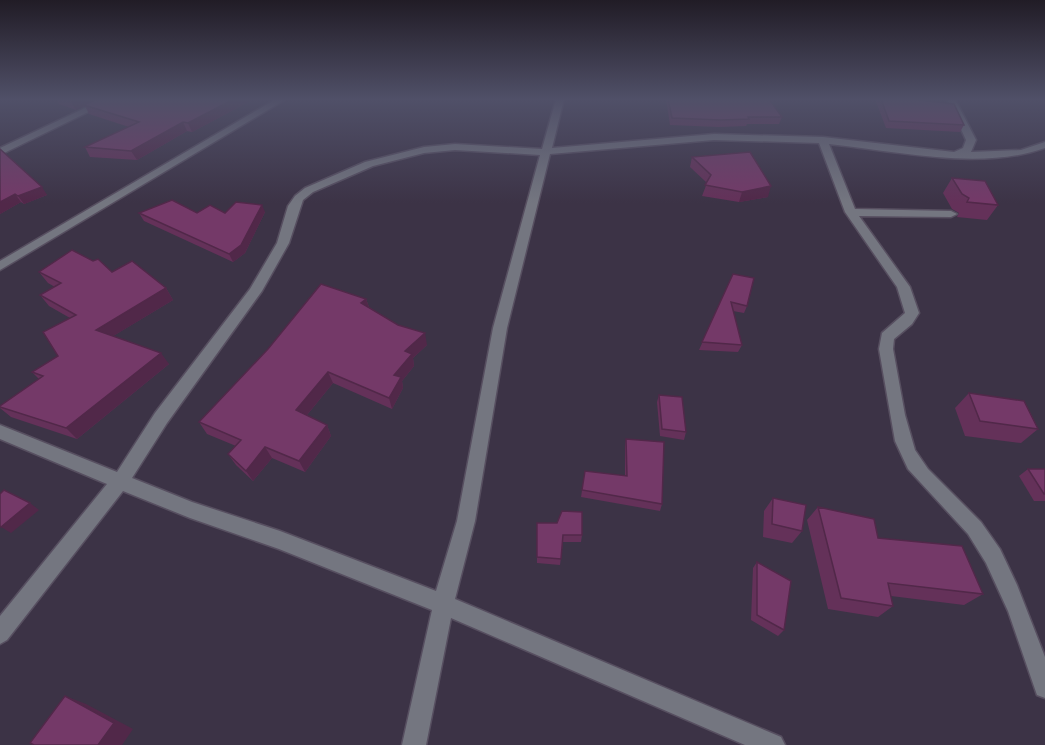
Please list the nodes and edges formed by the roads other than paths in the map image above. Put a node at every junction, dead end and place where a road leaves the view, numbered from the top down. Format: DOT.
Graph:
graph roads {
  1 [pos="38,134"];
  2 [pos="223,134"];
  3 [pos="550,134"];
  4 [pos="968,134"];
  5 [pos="823,140"];
  6 [pos="1045,145"];
  7 [pos="0,152"];
  8 [pos="545,152"];
  9 [pos="955,155"];
  10 [pos="851,212"];
  11 [pos="951,214"];
  12 [pos="0,266"];
  13 [pos="0,432"];
  14 [pos="121,480"];
  15 [pos="443,604"];
  16 [pos="0,633"];
  17 [pos="1045,687"];
  18 [pos="414,745"];
  19 [pos="773,745"];
  1 -- 7 [label="street"];
  2 -- 12 [label="street"];
  3 -- 8 [label="street"];
  4 -- 9 [label="street"];
  5 -- 8 [label="street"];
  5 -- 9 [label="street"];
  5 -- 10 [label="street"];
  6 -- 9 [label="street"];
  8 -- 14 [label="street"];
  8 -- 15 [label="street"];
  10 -- 11 [label="street"];
  10 -- 17 [label="street"];
  13 -- 14 [label="street"];
  14 -- 15 [label="street"];
  14 -- 16 [label="street"];
  15 -- 18 [label="street"];
  15 -- 19 [label="street"];
}
